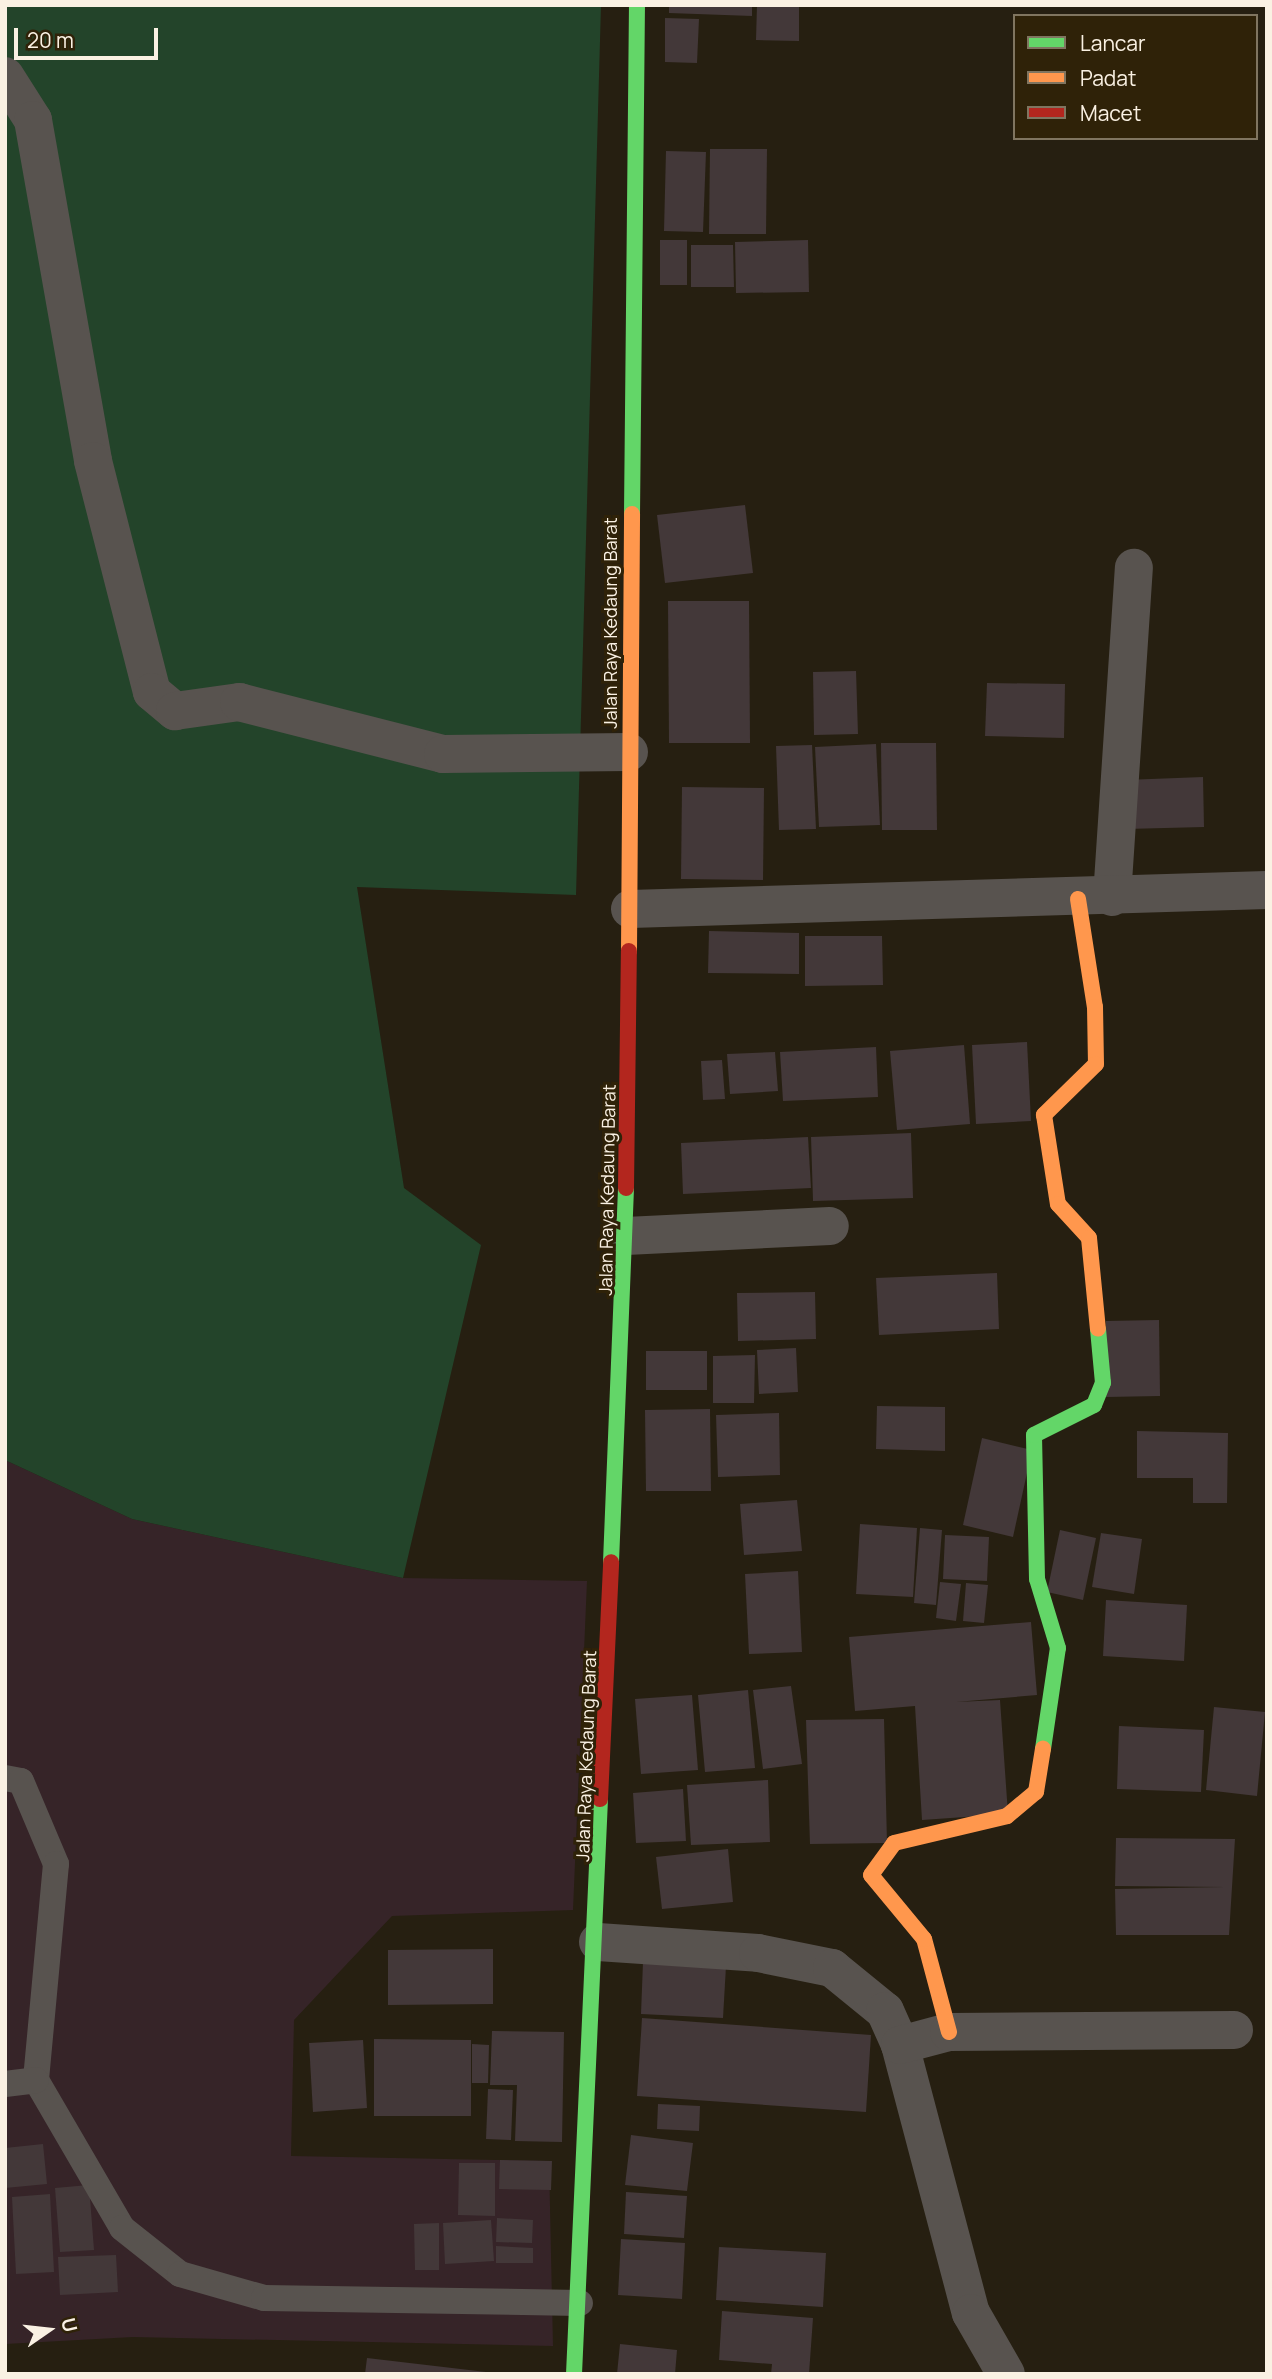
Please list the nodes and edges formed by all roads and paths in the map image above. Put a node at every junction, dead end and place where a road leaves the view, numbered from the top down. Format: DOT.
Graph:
graph roads {
  1 [pos="637,5"];
  2 [pos="5,76"];
  3 [pos="1134,568"];
  4 [pos="629,752"];
  5 [pos="1267,890"];
  6 [pos="1095,898"];
  7 [pos="630,909"];
  8 [pos="830,1226"];
  9 [pos="626,1236"];
  10 [pos="5,1777"];
  11 [pos="598,1942"];
  12 [pos="1234,2030"];
  13 [pos="949,2032"];
  14 [pos="900,2045"];
  15 [pos="36,2080"];
  16 [pos="5,2084"];
  17 [pos="580,2303"];
  18 [pos="574,2374"];
  19 [pos="1006,2374"];
  1 -- 4 [label="street, Jalan Raya Kedaung Barat"];
  2 -- 4 [label="street"];
  3 -- 6 [label="street"];
  4 -- 7 [label="street, Jalan Raya Kedaung Barat"];
  5 -- 6 [label="street"];
  6 -- 7 [label="street"];
  6 -- 13 [label="street"];
  7 -- 9 [label="street, Jalan Raya Kedaung Barat"];
  8 -- 9 [label="street"];
  9 -- 11 [label="street, Jalan Raya Kedaung Barat"];
  10 -- 15 [label="lane"];
  11 -- 14 [label="street"];
  11 -- 17 [label="street, Jalan Raya Kedaung Barat"];
  12 -- 13 [label="street"];
  13 -- 14 [label="street"];
  14 -- 19 [label="street"];
  15 -- 16 [label="lane"];
  15 -- 17 [label="lane"];
  17 -- 18 [label="street, Jalan Raya Kedaung Barat"];
}
